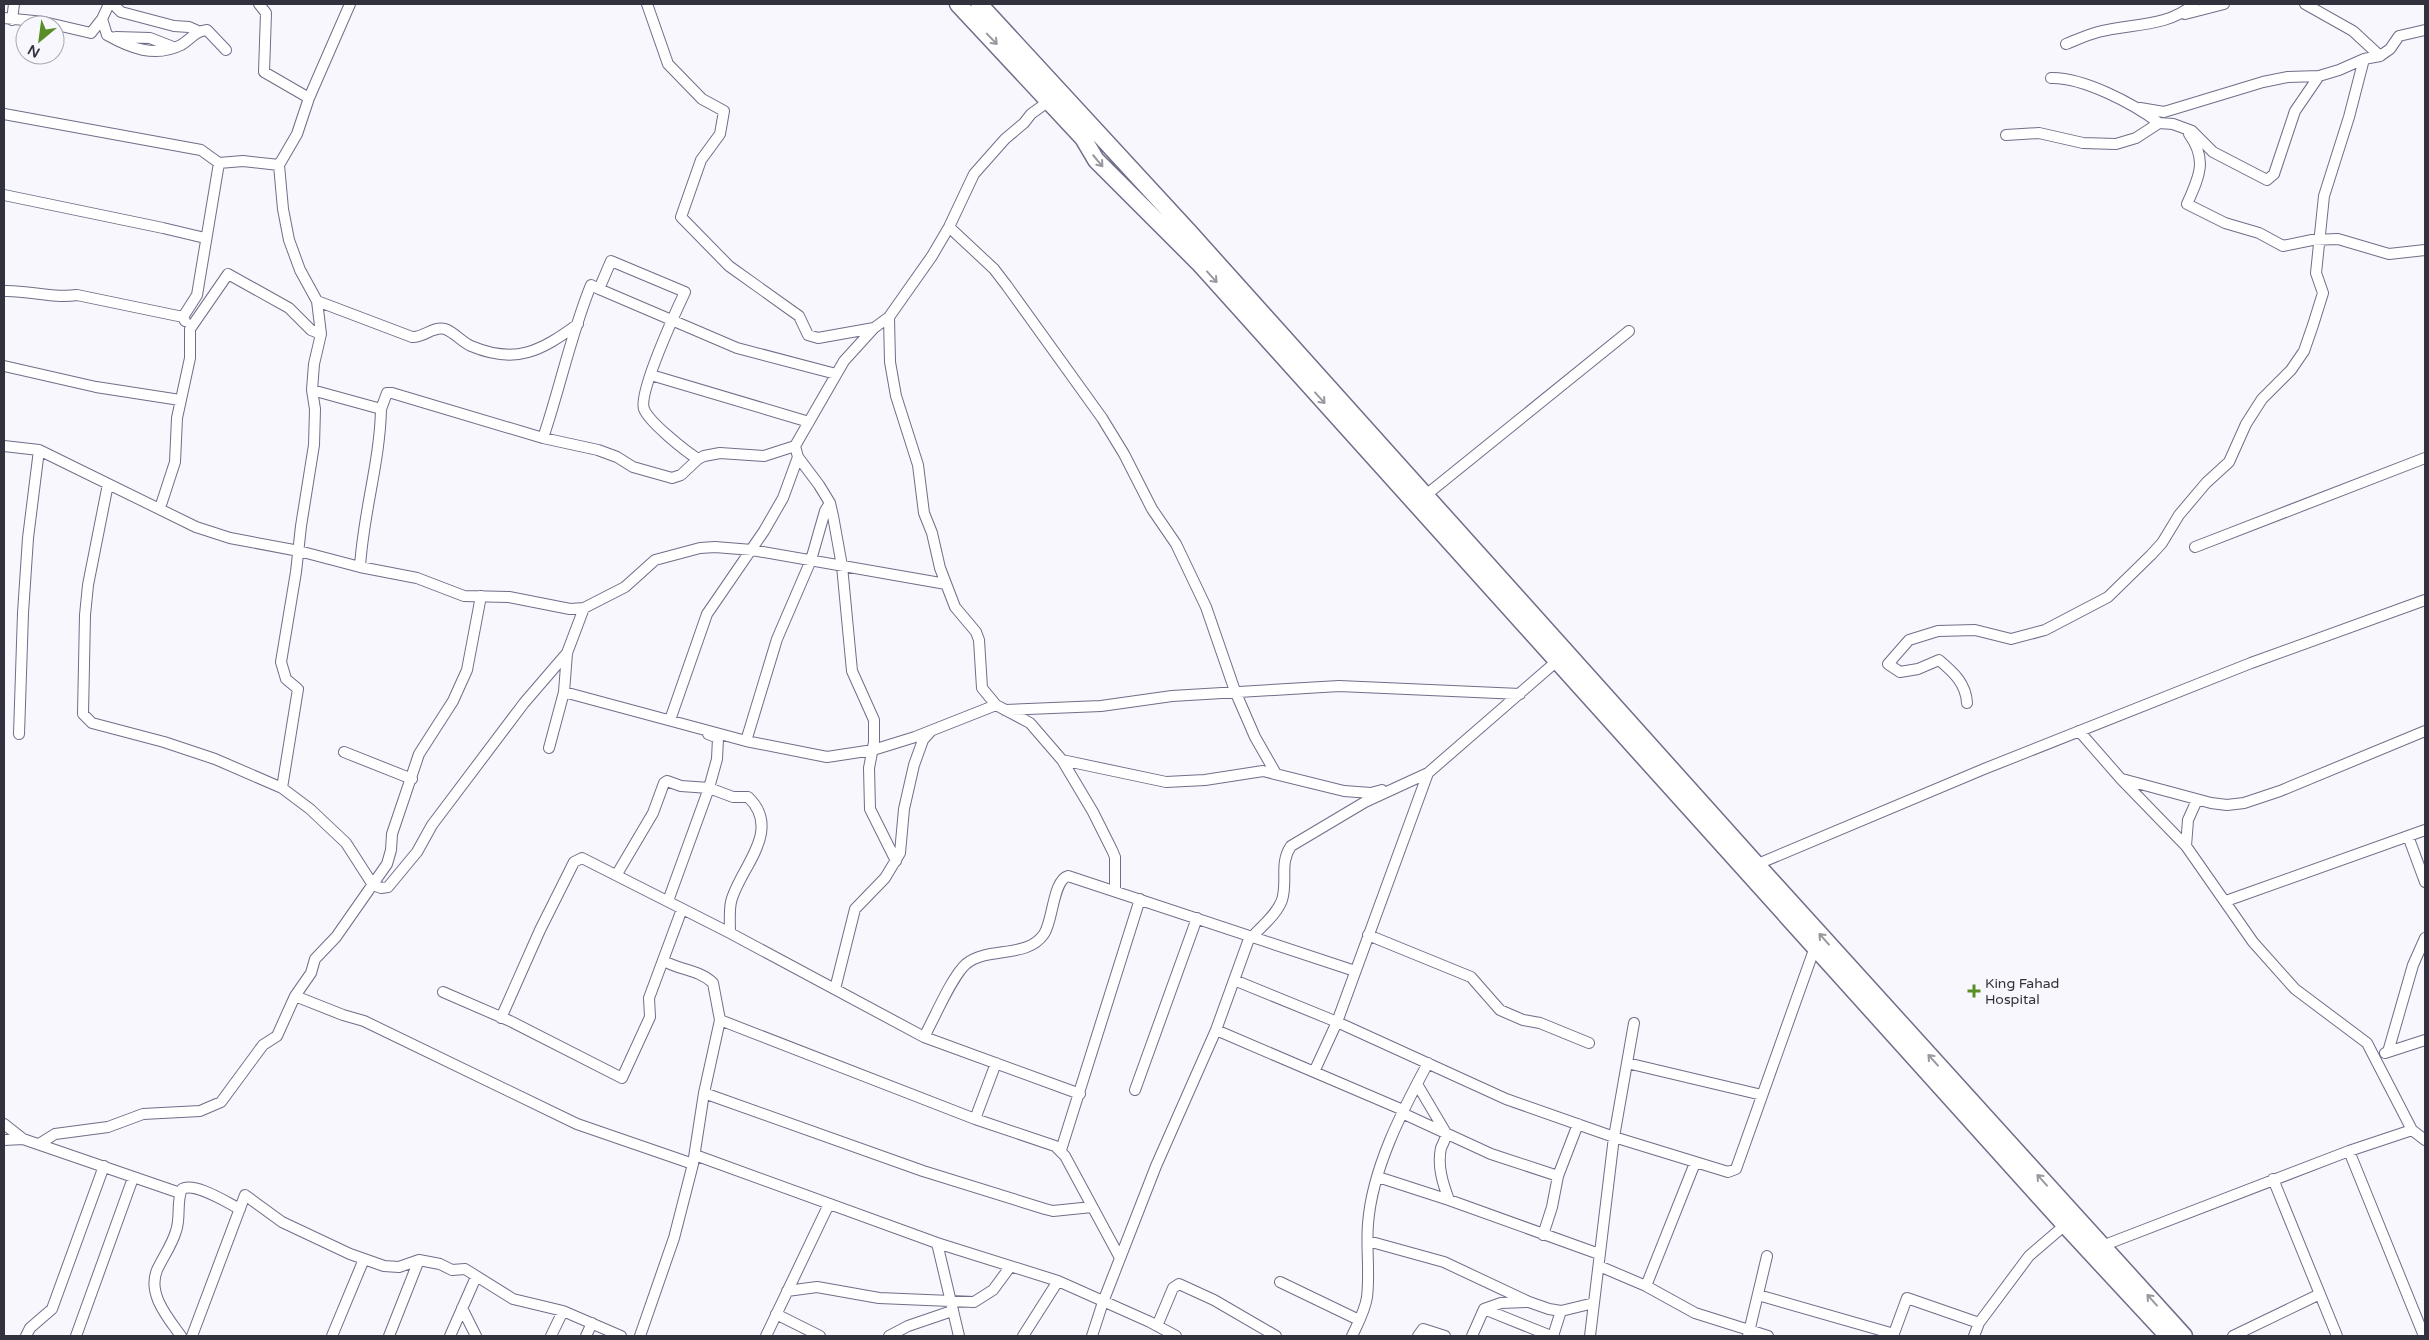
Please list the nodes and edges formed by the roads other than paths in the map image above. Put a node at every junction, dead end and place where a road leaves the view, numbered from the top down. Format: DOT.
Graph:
graph roads {
  1 [pos="14,4"];
  2 [pos="111,4"];
  3 [pos="259,4"];
  4 [pos="350,4"];
  5 [pos="647,4"];
  6 [pos="958,4"];
  7 [pos="979,4"];
  8 [pos="2194,4"];
  9 [pos="2224,4"];
  10 [pos="2305,4"];
  11 [pos="2179,16"];
  12 [pos="8,19"];
  13 [pos="102,19"];
  14 [pos="2425,30"];
  15 [pos="198,31"];
  16 [pos="2066,44"];
  17 [pos="226,50"];
  18 [pos="2380,56"];
  19 [pos="2364,59"];
  20 [pos="2319,76"];
  21 [pos="2051,78"];
  22 [pos="310,98"];
  23 [pos="1049,101"];
  24 [pos="2140,108"];
  25 [pos="4,114"];
  26 [pos="2159,123"];
  27 [pos="2173,124"];
  28 [pos="2006,135"];
  29 [pos="219,163"];
  30 [pos="279,165"];
  31 [pos="4,195"];
  32 [pos="949,227"];
  33 [pos="205,238"];
  34 [pos="2319,240"];
  35 [pos="2425,250"];
  36 [pos="599,289"];
  37 [pos="4,291"];
  38 [pos="316,302"];
  39 [pos="183,317"];
  40 [pos="889,317"];
  41 [pos="671,321"];
  42 [pos="578,324"];
  43 [pos="190,328"];
  44 [pos="874,328"];
  45 [pos="1629,331"];
  46 [pos="321,334"];
  47 [pos="4,366"];
  48 [pos="836,374"];
  49 [pos="651,375"];
  50 [pos="312,390"];
  51 [pos="180,400"];
  52 [pos="381,409"];
  53 [pos="809,422"];
  54 [pos="543,438"];
  55 [pos="4,446"];
  56 [pos="795,446"];
  57 [pos="39,450"];
  58 [pos="798,458"];
  59 [pos="2425,458"];
  60 [pos="698,459"];
  61 [pos="108,484"];
  62 [pos="1426,495"];
  63 [pos="830,503"];
  64 [pos="160,508"];
  65 [pos="2195,548"];
  66 [pos="752,550"];
  67 [pos="299,551"];
  68 [pos="812,560"];
  69 [pos="842,566"];
  70 [pos="360,567"];
  71 [pos="946,584"];
  72 [pos="481,596"];
  73 [pos="2425,600"];
  74 [pos="584,608"];
  75 [pos="567,652"];
  76 [pos="1557,661"];
  77 [pos="1235,691"];
  78 [pos="564,692"];
  79 [pos="1520,694"];
  80 [pos="1967,703"];
  81 [pos="1000,707"];
  82 [pos="670,720"];
  83 [pos="686,725"];
  84 [pos="933,729"];
  85 [pos="2079,731"];
  86 [pos="2425,731"];
  87 [pos="19,734"];
  88 [pos="746,741"];
  89 [pos="549,748"];
  90 [pos="873,750"];
  91 [pos="344,752"];
  92 [pos="1062,760"];
  93 [pos="1274,772"];
  94 [pos="1428,773"];
  95 [pos="412,779"];
  96 [pos="2121,779"];
  97 [pos="282,788"];
  98 [pos="708,788"];
  99 [pos="1394,788"];
  100 [pos="2197,800"];
  101 [pos="2425,830"];
  102 [pos="2408,836"];
  103 [pos="2186,846"];
  104 [pos="896,860"];
  105 [pos="1751,867"];
  106 [pos="616,874"];
  107 [pos="2425,882"];
  108 [pos="373,885"];
  109 [pos="1115,890"];
  110 [pos="1140,899"];
  111 [pos="668,901"];
  112 [pos="2226,901"];
  113 [pos="682,908"];
  114 [pos="1197,918"];
  115 [pos="730,933"];
  116 [pos="1368,935"];
  117 [pos="1251,936"];
  118 [pos="2425,938"];
  119 [pos="1815,947"];
  120 [pos="664,961"];
  121 [pos="1355,972"];
  122 [pos="1234,980"];
  123 [pos="835,989"];
  124 [pos="443,992"];
  125 [pos="295,996"];
  126 [pos="501,1018"];
  127 [pos="720,1020"];
  128 [pos="1337,1022"];
  129 [pos="1634,1022"];
  130 [pos="1216,1030"];
  131 [pos="924,1037"];
  132 [pos="2425,1040"];
  133 [pos="1589,1043"];
  134 [pos="2388,1052"];
  135 [pos="2375,1056"];
  136 [pos="996,1063"];
  137 [pos="1428,1063"];
  138 [pos="1627,1063"];
  139 [pos="1314,1072"];
  140 [pos="1417,1084"];
  141 [pos="1136,1090"];
  142 [pos="704,1093"];
  143 [pos="1080,1094"];
  144 [pos="1762,1096"];
  145 [pos="1402,1111"];
  146 [pos="975,1119"];
  147 [pos="4,1124"];
  148 [pos="1578,1124"];
  149 [pos="2412,1130"];
  150 [pos="1446,1133"];
  151 [pos="1614,1137"];
  152 [pos="22,1139"];
  153 [pos="4,1140"];
  154 [pos="2425,1140"];
  155 [pos="39,1144"];
  156 [pos="1061,1150"];
  157 [pos="2349,1151"];
  158 [pos="694,1160"];
  159 [pos="1695,1163"];
  160 [pos="104,1166"];
  161 [pos="1558,1176"];
  162 [pos="1378,1177"];
  163 [pos="133,1178"];
  164 [pos="2273,1179"];
  165 [pos="180,1193"];
  166 [pos="1449,1200"];
  167 [pos="829,1204"];
  168 [pos="1092,1207"];
  169 [pos="240,1209"];
  170 [pos="2065,1225"];
  171 [pos="1543,1235"];
  172 [pos="1368,1241"];
  173 [pos="937,1242"];
  174 [pos="2102,1246"];
  175 [pos="1599,1254"];
  176 [pos="1767,1256"];
  177 [pos="1120,1258"];
  178 [pos="364,1259"];
  179 [pos="419,1260"];
  180 [pos="1010,1266"];
  181 [pos="1599,1266"];
  182 [pos="476,1277"];
  183 [pos="1058,1281"];
  184 [pos="1280,1282"];
  185 [pos="1646,1286"];
  186 [pos="788,1291"];
  187 [pos="2320,1294"];
  188 [pos="1758,1295"];
  189 [pos="1103,1302"];
  190 [pos="1530,1302"];
  191 [pos="1594,1303"];
  192 [pos="951,1306"];
  193 [pos="462,1308"];
  194 [pos="1484,1309"];
  195 [pos="563,1311"];
  196 [pos="1561,1311"];
  197 [pos="776,1314"];
  198 [pos="1359,1320"];
  199 [pos="1979,1323"];
  200 [pos="592,1324"];
  201 [pos="1157,1326"];
  202 [pos="1530,1332"];
  203 [pos="1749,1334"];
  204 [pos="1894,1335"];
  205 [pos="26,1336"];
  206 [pos="76,1336"];
  207 [pos="181,1336"];
  208 [pos="192,1336"];
  209 [pos="332,1336"];
  210 [pos="389,1336"];
  211 [pos="450,1336"];
  212 [pos="476,1336"];
  213 [pos="551,1336"];
  214 [pos="586,1336"];
  215 [pos="621,1336"];
  216 [pos="640,1336"];
  217 [pos="766,1336"];
  218 [pos="820,1336"];
  219 [pos="889,1336"];
  220 [pos="959,1336"];
  221 [pos="1023,1336"];
  222 [pos="1092,1336"];
  223 [pos="1176,1336"];
  224 [pos="1276,1336"];
  225 [pos="1352,1336"];
  226 [pos="1418,1336"];
  227 [pos="1445,1336"];
  228 [pos="1472,1336"];
  229 [pos="1552,1336"];
  230 [pos="1590,1336"];
  231 [pos="1768,1336"];
  232 [pos="1974,1336"];
  233 [pos="2168,1336"];
  234 [pos="2184,1336"];
  235 [pos="2233,1336"];
  236 [pos="2337,1336"];
  237 [pos="2424,1336"];
  1 -- 12 [label="street"];
  2 -- 13 [label="street"];
  2 -- 15 [label="street"];
  3 -- 22 [label="street"];
  4 -- 22 [label="street"];
  5 -- 44 [label="street"];
  6 -- 23 [label="main road, one-way"];
  7 -- 62 [label="main road"];
  8 -- 11 [label="street"];
  9 -- 11 [label="street"];
  10 -- 18 [label="street"];
  11 -- 16 [label="street"];
  12 -- 13 [label="street"];
  13 -- 15 [label="street"];
  14 -- 18 [label="street"];
  15 -- 17 [label="street"];
  18 -- 19 [label="street"];
  19 -- 20 [label="street"];
  19 -- 34 [label="street"];
  20 -- 24 [label="street"];
  20 -- 27 [label="street"];
  21 -- 24 [label="street"];
  22 -- 30 [label="street"];
  23 -- 32 [label="street"];
  23 -- 76 [label="main road, one-way"];
  24 -- 26 [label="street"];
  25 -- 29 [label="street"];
  26 -- 27 [label="street"];
  26 -- 28 [label="street"];
  27 -- 34 [label="street"];
  29 -- 30 [label="street"];
  29 -- 33 [label="street"];
  30 -- 38 [label="street"];
  31 -- 33 [label="street"];
  32 -- 40 [label="street"];
  32 -- 77 [label="street"];
  33 -- 39 [label="street"];
  34 -- 35 [label="street"];
  34 -- 80 [label="street"];
  36 -- 41 [label="street"];
  36 -- 41 [label="street"];
  36 -- 42 [label="street"];
  37 -- 39 [label="street"];
  38 -- 42 [label="street"];
  38 -- 46 [label="street"];
  39 -- 43 [label="street"];
  40 -- 44 [label="street"];
  40 -- 71 [label="street"];
  41 -- 48 [label="street"];
  41 -- 49 [label="street"];
  42 -- 54 [label="street"];
  43 -- 46 [label="street"];
  43 -- 51 [label="street"];
  44 -- 48 [label="street"];
  45 -- 62 [label="street"];
  46 -- 50 [label="street"];
  47 -- 51 [label="street"];
  48 -- 53 [label="street"];
  49 -- 53 [label="street"];
  49 -- 60 [label="street"];
  50 -- 52 [label="street"];
  50 -- 67 [label="street"];
  51 -- 64 [label="street"];
  52 -- 54 [label="street"];
  52 -- 70 [label="street"];
  53 -- 56 [label="street"];
  54 -- 60 [label="street"];
  55 -- 57 [label="street"];
  56 -- 58 [label="street"];
  56 -- 60 [label="street"];
  57 -- 61 [label="street"];
  57 -- 87 [label="street"];
  58 -- 63 [label="street"];
  58 -- 66 [label="street"];
  59 -- 65 [label="street"];
  61 -- 64 [label="street"];
  61 -- 97 [label="street"];
  62 -- 105 [label="main road"];
  63 -- 68 [label="street"];
  63 -- 69 [label="street"];
  64 -- 67 [label="street"];
  66 -- 68 [label="street"];
  66 -- 74 [label="street"];
  66 -- 82 [label="street"];
  67 -- 70 [label="street"];
  67 -- 97 [label="street"];
  68 -- 69 [label="street"];
  68 -- 88 [label="street"];
  69 -- 71 [label="street"];
  69 -- 90 [label="street"];
  70 -- 72 [label="street"];
  71 -- 81 [label="street"];
  72 -- 74 [label="street"];
  72 -- 95 [label="street"];
  73 -- 85 [label="street"];
  74 -- 75 [label="street"];
  75 -- 78 [label="street"];
  75 -- 108 [label="street"];
  76 -- 79 [label="street"];
  76 -- 105 [label="main road"];
  77 -- 79 [label="street"];
  77 -- 81 [label="street"];
  77 -- 93 [label="street"];
  78 -- 82 [label="street"];
  78 -- 89 [label="street"];
  79 -- 94 [label="street"];
  81 -- 84 [label="street"];
  81 -- 92 [label="street"];
  82 -- 83 [label="street"];
  83 -- 88 [label="street"];
  83 -- 98 [label="street"];
  84 -- 90 [label="street"];
  84 -- 104 [label="street"];
  85 -- 96 [label="street"];
  85 -- 105 [label="street"];
  86 -- 100 [label="street"];
  88 -- 90 [label="street"];
  90 -- 104 [label="street"];
  91 -- 95 [label="street"];
  92 -- 93 [label="street"];
  92 -- 109 [label="street"];
  93 -- 99 [label="street"];
  94 -- 99 [label="street"];
  94 -- 116 [label="street"];
  95 -- 108 [label="street"];
  96 -- 100 [label="street"];
  96 -- 103 [label="street"];
  97 -- 108 [label="street"];
  98 -- 106 [label="street"];
  98 -- 111 [label="street"];
  98 -- 115 [label="street"];
  99 -- 117 [label="street"];
  100 -- 103 [label="street"];
  101 -- 102 [label="street"];
  102 -- 107 [label="street"];
  102 -- 112 [label="street"];
  103 -- 112 [label="street"];
  104 -- 123 [label="street"];
  105 -- 119 [label="main road"];
  174 -- 105 [label="main road, one-way"];
  106 -- 111 [label="street"];
  106 -- 126 [label="street"];
  108 -- 125 [label="street"];
  109 -- 110 [label="street"];
  109 -- 131 [label="street"];
  110 -- 114 [label="street"];
  110 -- 143 [label="street"];
  111 -- 113 [label="street"];
  112 -- 135 [label="street"];
  113 -- 115 [label="street"];
  113 -- 120 [label="street"];
  114 -- 117 [label="street"];
  114 -- 141 [label="street"];
  115 -- 123 [label="street"];
  116 -- 121 [label="street"];
  116 -- 133 [label="street"];
  117 -- 121 [label="street"];
  117 -- 122 [label="street"];
  118 -- 134 [label="street"];
  119 -- 144 [label="street"];
  119 -- 170 [label="main road"];
  120 -- 126 [label="street"];
  120 -- 127 [label="street"];
  121 -- 128 [label="street"];
  122 -- 128 [label="street"];
  122 -- 130 [label="street"];
  123 -- 131 [label="street"];
  124 -- 126 [label="street"];
  125 -- 155 [label="street"];
  125 -- 158 [label="street"];
  127 -- 142 [label="street"];
  127 -- 146 [label="street"];
  128 -- 137 [label="street"];
  128 -- 139 [label="street"];
  129 -- 138 [label="street"];
  130 -- 139 [label="street"];
  130 -- 177 [label="street"];
  131 -- 136 [label="street"];
  132 -- 134 [label="street"];
  134 -- 135 [label="street"];
  135 -- 149 [label="street"];
  136 -- 143 [label="street"];
  136 -- 146 [label="street"];
  137 -- 140 [label="street"];
  137 -- 148 [label="street"];
  138 -- 144 [label="street"];
  138 -- 151 [label="street"];
  139 -- 145 [label="street"];
  140 -- 145 [label="street"];
  140 -- 150 [label="street"];
  142 -- 158 [label="street"];
  142 -- 168 [label="street"];
  143 -- 156 [label="street"];
  144 -- 159 [label="street"];
  145 -- 150 [label="street"];
  145 -- 162 [label="street"];
  146 -- 156 [label="street"];
  147 -- 152 [label="street"];
  148 -- 151 [label="street"];
  148 -- 161 [label="street"];
  149 -- 154 [label="street"];
  149 -- 157 [label="street"];
  150 -- 161 [label="street"];
  150 -- 166 [label="street"];
  151 -- 159 [label="street"];
  151 -- 175 [label="street"];
  152 -- 153 [label="street"];
  152 -- 155 [label="street"];
  155 -- 160 [label="street"];
  156 -- 168 [label="street"];
  157 -- 164 [label="street"];
  157 -- 237 [label="street"];
  158 -- 167 [label="street"];
  158 -- 216 [label="street"];
  159 -- 185 [label="street"];
  160 -- 163 [label="street"];
  160 -- 205 [label="street"];
  161 -- 171 [label="street"];
  162 -- 166 [label="street"];
  162 -- 172 [label="street"];
  163 -- 165 [label="street"];
  163 -- 206 [label="street"];
  164 -- 174 [label="street"];
  164 -- 187 [label="street"];
  165 -- 169 [label="street"];
  165 -- 207 [label="street"];
  166 -- 171 [label="street"];
  167 -- 173 [label="street"];
  167 -- 186 [label="street"];
  168 -- 177 [label="street"];
  169 -- 178 [label="street"];
  169 -- 208 [label="street"];
  170 -- 199 [label="street"];
  170 -- 233 [label="main road"];
  171 -- 175 [label="street"];
  172 -- 190 [label="street"];
  172 -- 198 [label="street"];
  173 -- 180 [label="street"];
  173 -- 192 [label="street"];
  234 -- 174 [label="main road, one-way"];
  175 -- 181 [label="street"];
  176 -- 188 [label="street"];
  177 -- 189 [label="street"];
  178 -- 179 [label="street"];
  178 -- 209 [label="street"];
  179 -- 182 [label="street"];
  179 -- 210 [label="street"];
  180 -- 183 [label="street"];
  180 -- 192 [label="street"];
  181 -- 185 [label="street"];
  181 -- 191 [label="street"];
  182 -- 193 [label="street"];
  182 -- 195 [label="street"];
  183 -- 189 [label="street"];
  183 -- 221 [label="street"];
  184 -- 198 [label="street"];
  185 -- 203 [label="street"];
  186 -- 192 [label="street"];
  186 -- 197 [label="street"];
  187 -- 235 [label="street"];
  187 -- 236 [label="street"];
  188 -- 203 [label="street"];
  188 -- 204 [label="street"];
  189 -- 201 [label="street"];
  189 -- 222 [label="street"];
  190 -- 194 [label="street"];
  190 -- 196 [label="street"];
  191 -- 196 [label="street"];
  191 -- 230 [label="street"];
  192 -- 219 [label="street"];
  192 -- 220 [label="street"];
  193 -- 211 [label="street"];
  193 -- 212 [label="street"];
  194 -- 202 [label="street"];
  194 -- 228 [label="street"];
  195 -- 200 [label="street"];
  195 -- 213 [label="street"];
  196 -- 229 [label="street"];
  197 -- 217 [label="street"];
  197 -- 218 [label="street"];
  198 -- 225 [label="street"];
  199 -- 204 [label="street"];
  199 -- 232 [label="street"];
  200 -- 214 [label="street"];
  200 -- 215 [label="street"];
  201 -- 223 [label="street"];
  201 -- 224 [label="street"];
  202 -- 229 [label="street"];
  203 -- 231 [label="street"];
  226 -- 227 [label="street"];
}
